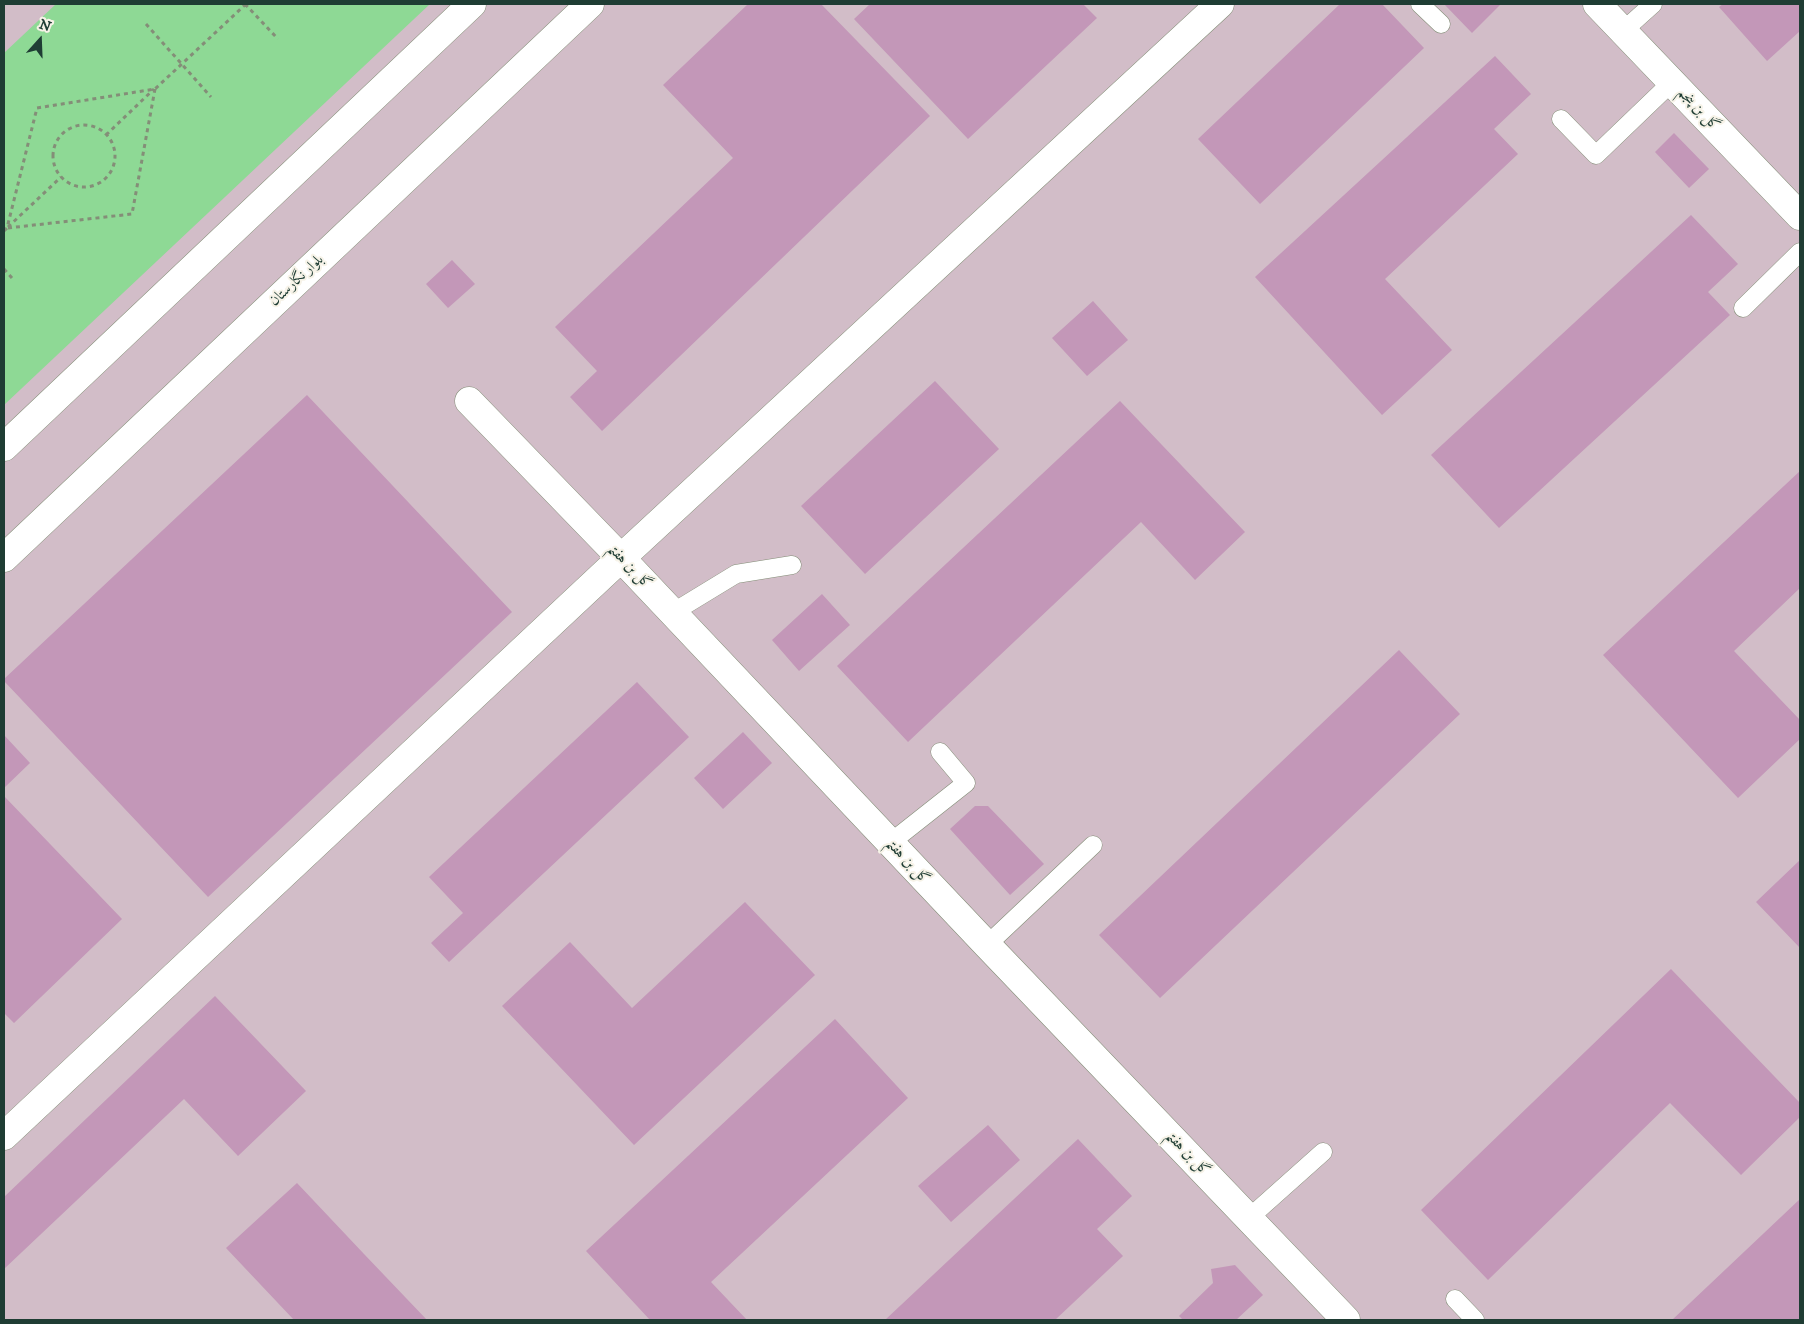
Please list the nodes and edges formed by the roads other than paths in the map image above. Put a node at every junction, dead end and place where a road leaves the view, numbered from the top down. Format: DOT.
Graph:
graph roads {
  1 [pos="472,4"];
  2 [pos="590,4"];
  3 [pos="1220,4"];
  4 [pos="1420,4"];
  5 [pos="1597,4"];
  6 [pos="1652,4"];
  7 [pos="1441,24"];
  8 [pos="1623,31"];
  9 [pos="1672,82"];
  10 [pos="1561,119"];
  11 [pos="1800,216"];
  12 [pos="1800,252"];
  13 [pos="1743,308"];
  14 [pos="469,401"];
  15 [pos="4,447"];
  16 [pos="4,558"];
  17 [pos="620,558"];
  18 [pos="792,565"];
  19 [pos="672,613"];
  20 [pos="940,752"];
  21 [pos="890,843"];
  22 [pos="1093,845"];
  23 [pos="986,946"];
  24 [pos="4,1136"];
  25 [pos="1323,1152"];
  26 [pos="1249,1218"];
  27 [pos="1455,1299"];
  28 [pos="1346,1320"];
  29 [pos="1475,1320"];
  1 -- 15 [label="street"];
  2 -- 16 [label="street, بلوار نگارستان"];
  3 -- 17 [label="street"];
  4 -- 7 [label="lane"];
  5 -- 8 [label="street, گل بن پنجم"];
  6 -- 8 [label="lane"];
  8 -- 9 [label="street, گل بن پنجم"];
  9 -- 10 [label="lane"];
  9 -- 11 [label="street, گل بن پنجم"];
  12 -- 13 [label="lane"];
  14 -- 17 [label="street, گل بن هفتم"];
  17 -- 19 [label="street, گل بن هفتم"];
  17 -- 24 [label="street"];
  18 -- 19 [label="lane"];
  19 -- 21 [label="street, گل بن هفتم"];
  20 -- 21 [label="lane"];
  21 -- 23 [label="street, گل بن هفتم"];
  22 -- 23 [label="lane"];
  23 -- 26 [label="street, گل بن هفتم"];
  25 -- 26 [label="lane"];
  26 -- 28 [label="street, گل بن هفتم"];
  27 -- 29 [label="lane"];
}
